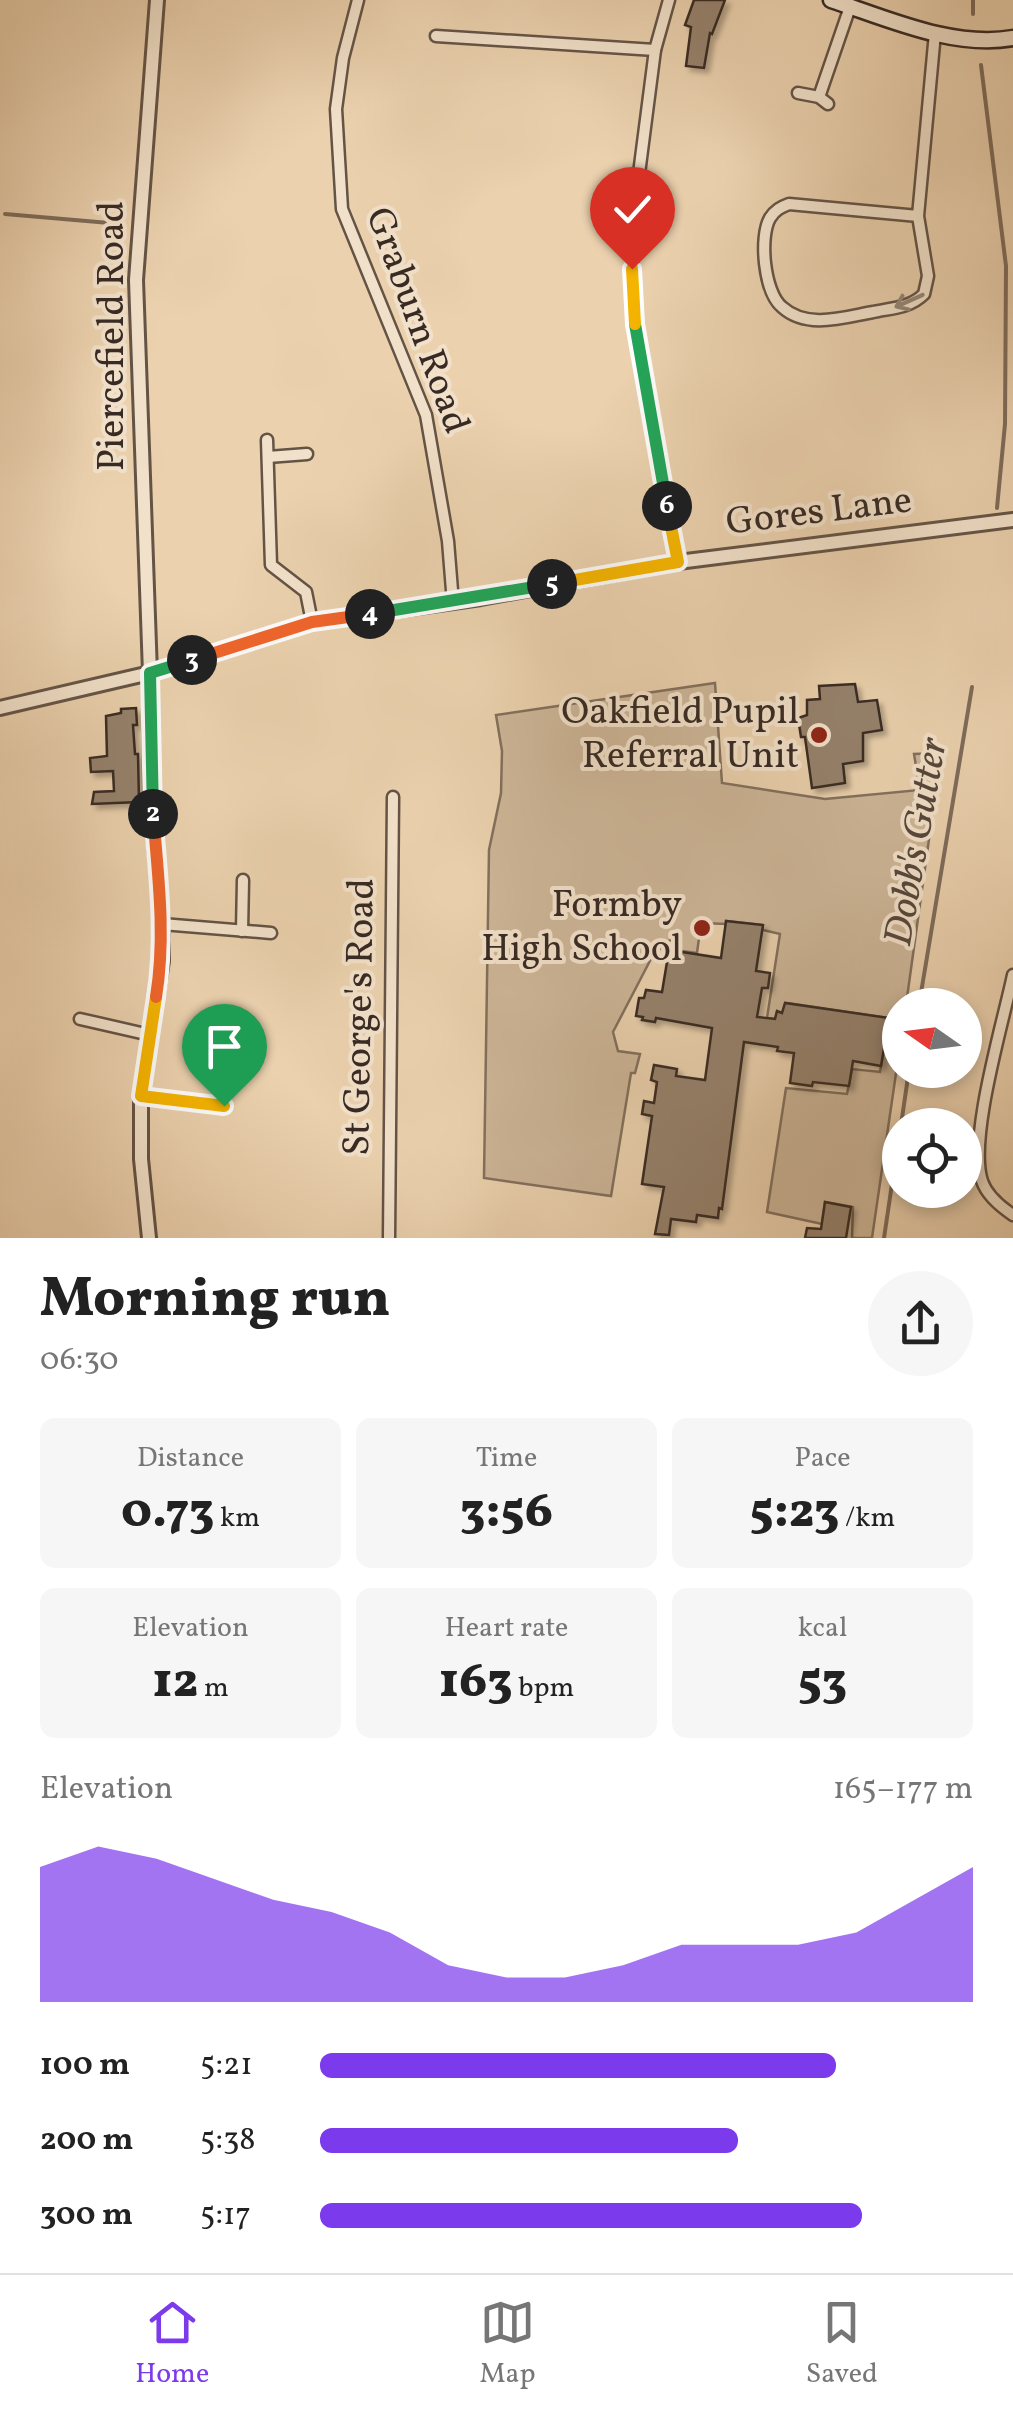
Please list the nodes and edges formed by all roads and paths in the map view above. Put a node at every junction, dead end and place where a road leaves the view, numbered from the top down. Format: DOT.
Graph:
graph roads {
  1 [pos="157,0"];
  2 [pos="358,0"];
  3 [pos="669,0"];
  4 [pos="831,0"];
  5 [pos="850,6"];
  6 [pos="935,32"];
  7 [pos="436,36"];
  8 [pos="1013,38"];
  9 [pos="656,50"];
  10 [pos="798,93"];
  11 [pos="918,216"];
  12 [pos="267,440"];
  13 [pos="307,454"];
  14 [pos="268,457"];
  15 [pos="1008,521"];
  16 [pos="678,562"];
  17 [pos="454,603"];
  18 [pos="312,622"];
  19 [pos="150,673"];
  20 [pos="0,708"];
  21 [pos="393,797"];
  22 [pos="243,880"];
  23 [pos="162,924"];
  24 [pos="242,931"];
  25 [pos="271,933"];
  26 [pos="1013,975"];
  27 [pos="80,1018"];
  28 [pos="150,1035"];
  29 [pos="141,1096"];
  30 [pos="224,1106"];
  31 [pos="1013,1214"];
  32 [pos="148,1238"];
  33 [pos="389,1238"];
  1 -- 19 [label="street, Piercefield Road"];
  2 -- 17 [label="street, Graburn Road"];
  3 -- 9 [label="street"];
  4 -- 5 [label="main road"];
  5 -- 6 [label="main road"];
  5 -- 10 [label="street"];
  6 -- 8 [label="main road"];
  6 -- 11 [label="street"];
  7 -- 9 [label="street"];
  9 -- 16 [label="street"];
  11 -- 11 [label="street, one-way"];
  12 -- 14 [label="street"];
  13 -- 14 [label="street"];
  14 -- 18 [label="street"];
  15 -- 16 [label="street, Gores Lane"];
  16 -- 17 [label="street, Gores Lane"];
  17 -- 18 [label="street, Gores Lane"];
  18 -- 19 [label="street, Gores Lane"];
  19 -- 20 [label="street, Gores Lane"];
  19 -- 23 [label="street, Piercefield Road"];
  21 -- 33 [label="street, St George's Road"];
  22 -- 24 [label="street"];
  23 -- 24 [label="street"];
  23 -- 28 [label="street, Piercefield Road"];
  24 -- 25 [label="street"];
  26 -- 31 [label="street"];
  27 -- 28 [label="street"];
  28 -- 29 [label="street, Piercefield Road"];
  29 -- 30 [label="street"];
  29 -- 32 [label="street, Piercefield Road"];
}
